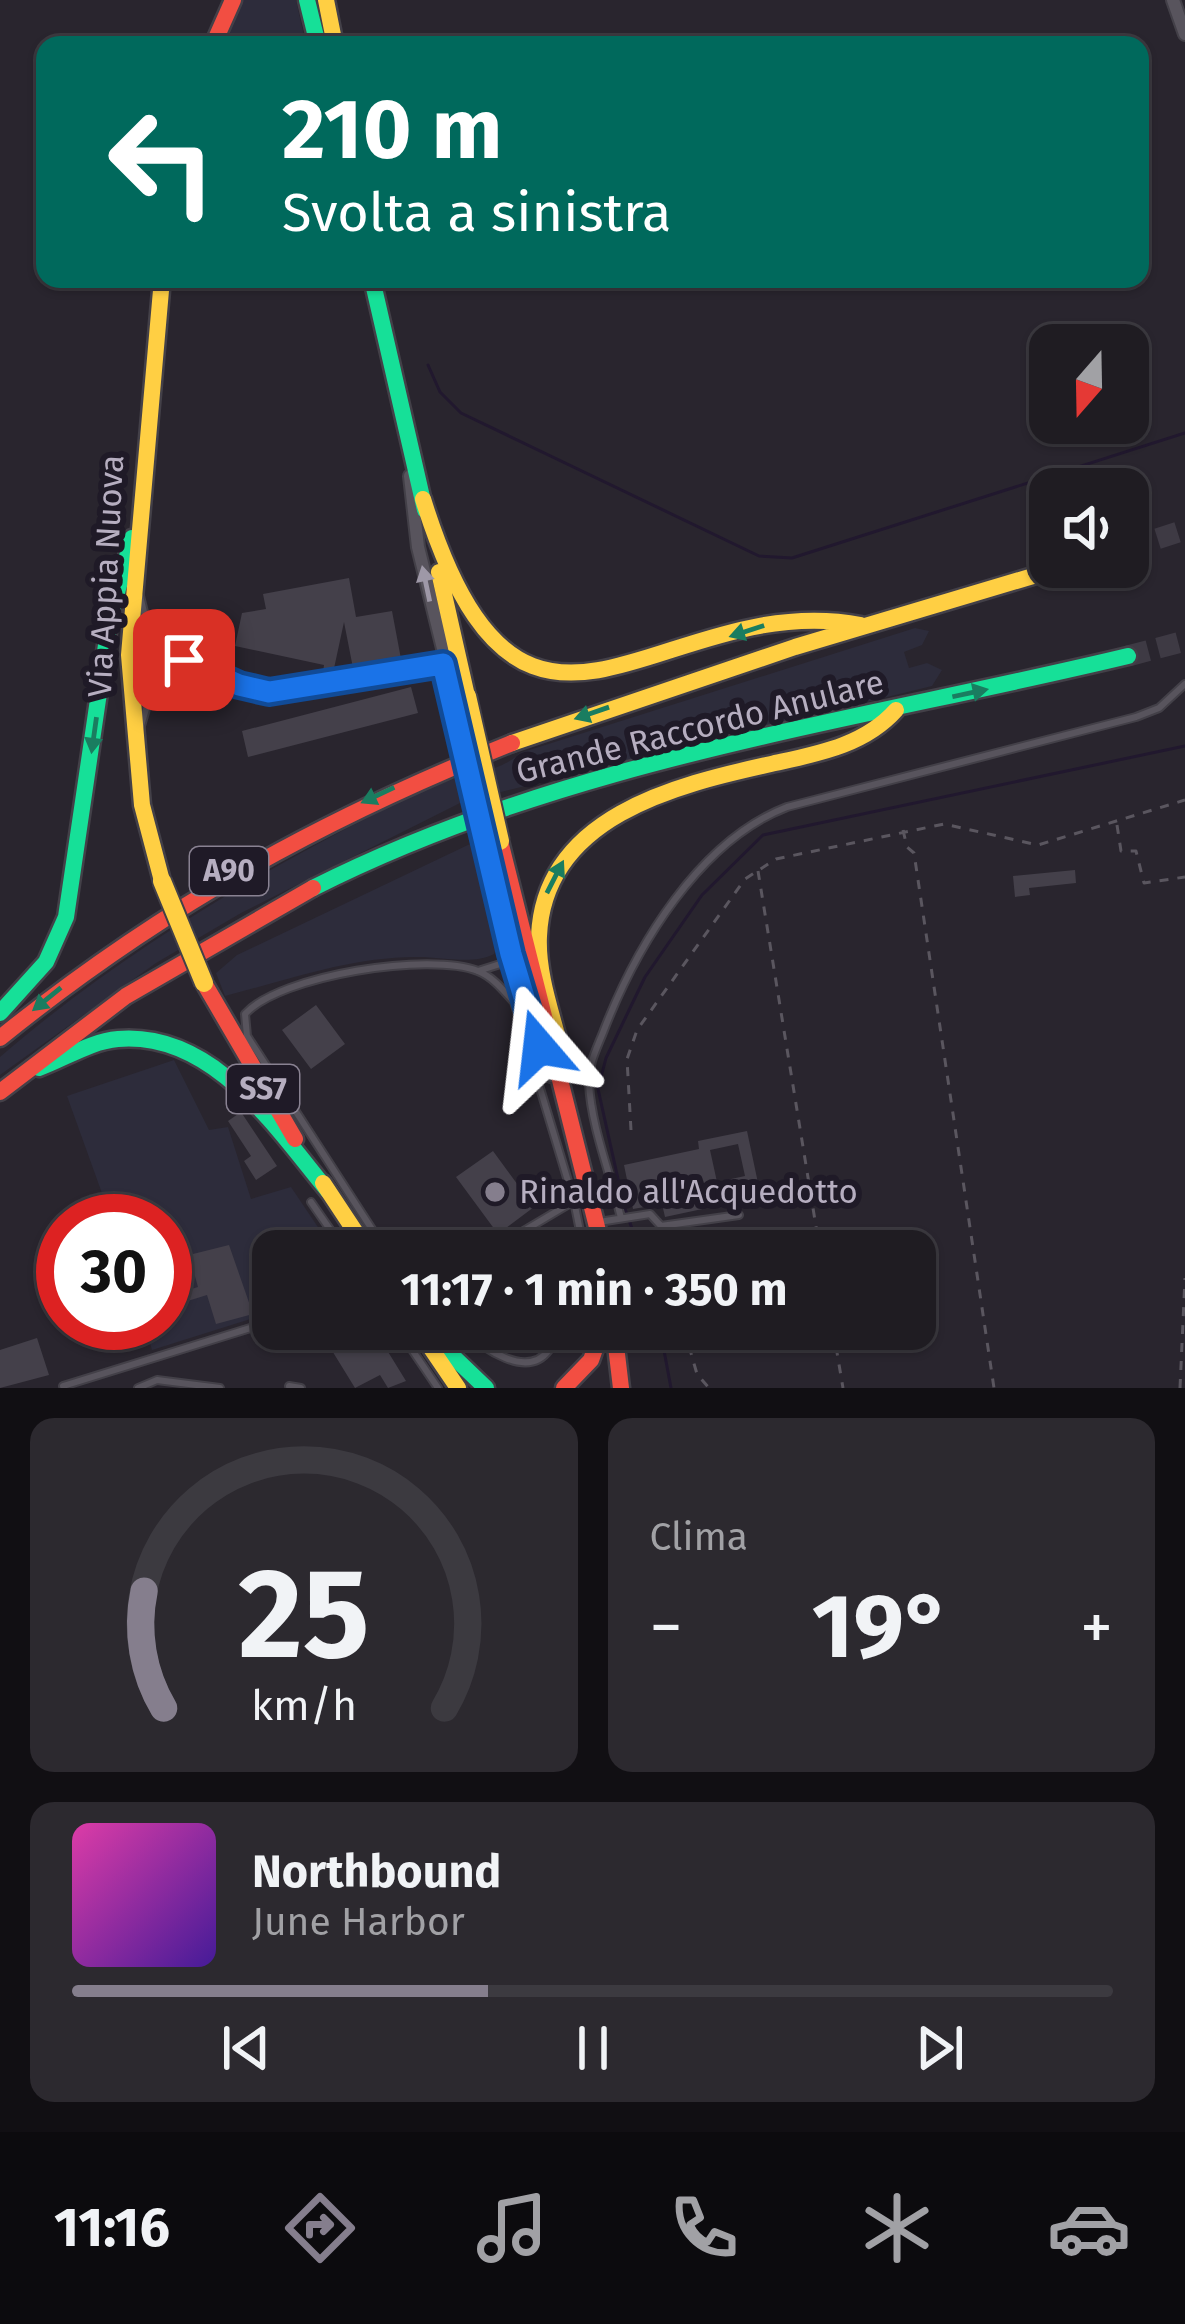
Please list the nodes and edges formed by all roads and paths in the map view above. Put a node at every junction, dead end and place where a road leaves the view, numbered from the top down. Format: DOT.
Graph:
graph roads {
  1 [pos="224,0"];
  2 [pos="233,0"];
  3 [pos="308,0"];
  4 [pos="326,0"];
  5 [pos="1173,0"];
  6 [pos="1185,34"];
  7 [pos="214,36"];
  8 [pos="215,36"];
  9 [pos="316,36"];
  10 [pos="333,36"];
  11 [pos="161,288"];
  12 [pos="170,288"];
  13 [pos="363,288"];
  14 [pos="374,288"];
  15 [pos="157,351"];
  16 [pos="395,380"];
  17 [pos="405,426"];
  18 [pos="423,499"];
  19 [pos="132,538"];
  20 [pos="1029,577"];
  21 [pos="862,626"];
  22 [pos="1128,656"];
  23 [pos="184,660"];
  24 [pos="443,664"];
  25 [pos="1185,684"];
  26 [pos="461,696"];
  27 [pos="897,708"];
  28 [pos="134,755"];
  29 [pos="1185,800"];
  30 [pos="1116,823"];
  31 [pos="903,828"];
  32 [pos="495,842"];
  33 [pos="758,869"];
  34 [pos="1185,877"];
  35 [pos="515,967"];
  36 [pos="478,971"];
  37 [pos="514,1002"];
  38 [pos="0,1013"];
  39 [pos="0,1038"];
  40 [pos="556,1071"];
  41 [pos="22,1074"];
  42 [pos="0,1092"];
  43 [pos="570,1121"];
  44 [pos="631,1130"];
  45 [pos="320,1197"];
  46 [pos="574,1201"];
  47 [pos="739,1214"];
  48 [pos="621,1218"];
  49 [pos="597,1222"];
  50 [pos="335,1230"];
  51 [pos="358,1230"];
  52 [pos="363,1230"];
  53 [pos="525,1230"];
  54 [pos="580,1230"];
  55 [pos="599,1230"];
  56 [pos="817,1230"];
  57 [pos="1185,1278"];
  58 [pos="252,1328"];
  59 [pos="412,1350"];
  60 [pos="432,1350"];
  61 [pos="446,1350"];
  62 [pos="490,1350"];
  63 [pos="549,1350"];
  64 [pos="595,1350"];
  65 [pos="616,1350"];
  66 [pos="690,1350"];
  67 [pos="837,1350"];
  68 [pos="63,1386"];
  69 [pos="289,1386"];
  70 [pos="138,1388"];
  71 [pos="220,1388"];
  72 [pos="301,1388"];
  73 [pos="438,1388"];
  74 [pos="458,1388"];
  75 [pos="486,1388"];
  76 [pos="564,1388"];
  77 [pos="621,1388"];
  78 [pos="709,1388"];
  79 [pos="843,1388"];
  80 [pos="994,1388"];
  81 [pos="1180,1388"];
  1 -- 7 [label="main road"];
  2 -- 8 [label="main road"];
  3 -- 9 [label="main road"];
  4 -- 10 [label="main road"];
  5 -- 6 [label="street"];
  11 -- 15 [label="main road, Via Appia Nuova / SS7"];
  12 -- 15 [label="main road"];
  13 -- 16 [label="main road"];
  14 -- 16 [label="main road"];
  15 -- 19 [label="main road, Via Appia Nuova / SS7"];
  16 -- 17 [label="main road"];
  17 -- 18 [label="main road"];
  24 -- 17 [label="street, one-way"];
  21 -- 18 [label="main road, one-way"];
  18 -- 26 [label="main road"];
  19 -- 23 [label="lane"];
  19 -- 28 [label="main road, Via Appia Nuova / SS7"];
  19 -- 38 [label="main road, one-way"];
  20 -- 21 [label="main road, Grande Raccordo Anulare / A90"];
  21 -- 39 [label="main road, Grande Raccordo Anulare / A90, one-way"];
  27 -- 22 [label="main road, Grande Raccordo Anulare / A90, one-way"];
  23 -- 24 [label="lane"];
  23 -- 28 [label="lane"];
  24 -- 26 [label="street"];
  25 -- 48 [label="lane"];
  26 -- 32 [label="main road, bridge"];
  40 -- 27 [label="main road, one-way"];
  27 -- 41 [label="main road, Grande Raccordo Anulare / A90"];
  28 -- 45 [label="main road, Via Appia Nuova / SS7, bridge"];
  29 -- 30 [label="path"];
  30 -- 31 [label="path"];
  30 -- 34 [label="path"];
  31 -- 33 [label="path"];
  31 -- 80 [label="path"];
  32 -- 35 [label="street"];
  32 -- 40 [label="main road"];
  33 -- 44 [label="path"];
  33 -- 56 [label="path"];
  35 -- 36 [label="lane"];
  35 -- 37 [label="lane"];
  35 -- 43 [label="street"];
  36 -- 37 [label="lane"];
  36 -- 52 [label="lane"];
  37 -- 46 [label="lane"];
  40 -- 43 [label="main road"];
  41 -- 42 [label="main road, Grande Raccordo Anulare / A90"];
  41 -- 45 [label="main road"];
  43 -- 49 [label="main road"];
  45 -- 50 [label="lane"];
  45 -- 51 [label="main road, Via Appia Nuova / SS7"];
  46 -- 53 [label="lane"];
  46 -- 54 [label="lane"];
  47 -- 48 [label="lane"];
  48 -- 49 [label="lane"];
  49 -- 55 [label="main road"];
  57 -- 81 [label="path"];
  58 -- 68 [label="lane"];
  59 -- 73 [label="lane"];
  60 -- 74 [label="main road"];
  61 -- 75 [label="main road"];
  62 -- 63 [label="lane"];
  64 -- 76 [label="main road"];
  65 -- 77 [label="main road"];
  66 -- 78 [label="path"];
  67 -- 79 [label="path"];
  69 -- 72 [label="lane"];
  70 -- 71 [label="lane"];
}
